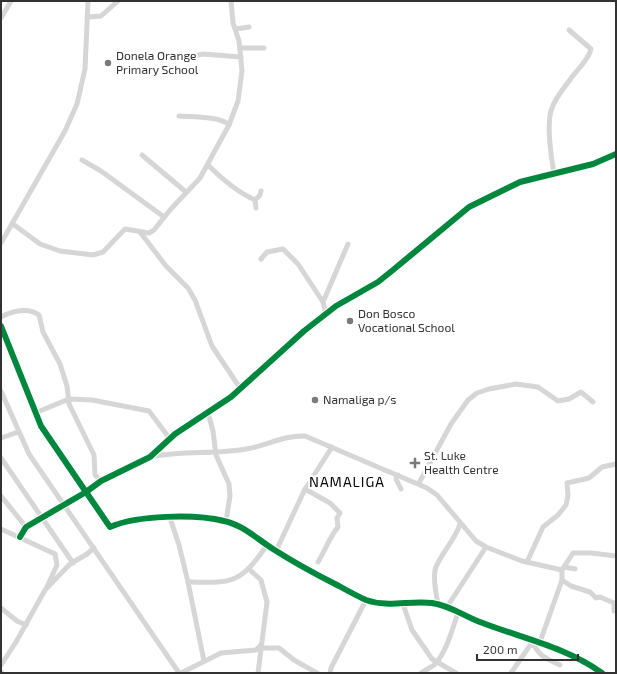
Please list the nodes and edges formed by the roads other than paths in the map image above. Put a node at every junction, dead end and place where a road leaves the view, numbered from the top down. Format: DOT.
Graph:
graph roads {
  1 [pos="11,1"];
  2 [pos="88,1"];
  3 [pos="118,1"];
  4 [pos="231,1"];
  5 [pos="87,16"];
  6 [pos="1,18"];
  7 [pos="249,27"];
  8 [pos="236,29"];
  9 [pos="569,30"];
  10 [pos="240,48"];
  11 [pos="264,48"];
  12 [pos="188,57"];
  13 [pos="240,57"];
  14 [pos="179,116"];
  15 [pos="229,125"];
  16 [pos="142,154"];
  17 [pos="616,154"];
  18 [pos="82,160"];
  19 [pos="208,166"];
  20 [pos="554,173"];
  21 [pos="261,191"];
  22 [pos="186,192"];
  23 [pos="255,200"];
  24 [pos="256,208"];
  25 [pos="164,217"];
  26 [pos="13,224"];
  27 [pos="140,232"];
  28 [pos="1,243"];
  29 [pos="348,244"];
  30 [pos="261,259"];
  31 [pos="324,302"];
  32 [pos="326,314"];
  33 [pos="1,317"];
  34 [pos="1,326"];
  35 [pos="240,388"];
  36 [pos="1,390"];
  37 [pos="68,399"];
  38 [pos="593,402"];
  39 [pos="36,414"];
  40 [pos="208,414"];
  41 [pos="18,432"];
  42 [pos="1,438"];
  43 [pos="170,439"];
  44 [pos="332,447"];
  45 [pos="216,452"];
  46 [pos="150,457"];
  47 [pos="1,458"];
  48 [pos="616,464"];
  49 [pos="398,475"];
  50 [pos="101,481"];
  51 [pos="419,483"];
  52 [pos="305,489"];
  53 [pos="400,489"];
  54 [pos="86,492"];
  55 [pos="1,496"];
  56 [pos="64,504"];
  57 [pos="42,517"];
  58 [pos="170,518"];
  59 [pos="226,521"];
  60 [pos="460,524"];
  61 [pos="26,527"];
  62 [pos="1,529"];
  63 [pos="20,537"];
  64 [pos="267,545"];
  65 [pos="486,547"];
  66 [pos="94,548"];
  67 [pos="276,551"];
  68 [pos="616,556"];
  69 [pos="318,562"];
  70 [pos="527,562"];
  71 [pos="73,563"];
  72 [pos="249,569"];
  73 [pos="563,569"];
  74 [pos="575,569"];
  75 [pos="562,580"];
  76 [pos="188,582"];
  77 [pos="47,588"];
  78 [pos="366,600"];
  79 [pos="403,604"];
  80 [pos="438,604"];
  81 [pos="447,607"];
  82 [pos="1,608"];
  83 [pos="614,611"];
  84 [pos="458,612"];
  85 [pos="26,625"];
  86 [pos="533,642"];
  87 [pos="540,642"];
  88 [pos="259,649"];
  89 [pos="204,661"];
  90 [pos="436,662"];
  91 [pos="560,664"];
  92 [pos="1,665"];
  93 [pos="308,671"];
  94 [pos="180,673"];
  95 [pos="258,673"];
  96 [pos="317,673"];
  97 [pos="330,673"];
  98 [pos="420,673"];
  99 [pos="456,673"];
  100 [pos="511,673"];
  101 [pos="602,673"];
  1 -- 6 [label="street"];
  2 -- 5 [label="street"];
  3 -- 5 [label="street"];
  4 -- 8 [label="street"];
  5 -- 26 [label="street"];
  7 -- 8 [label="street"];
  8 -- 10 [label="street"];
  9 -- 20 [label="street"];
  10 -- 11 [label="street"];
  10 -- 13 [label="street"];
  12 -- 13 [label="street"];
  13 -- 15 [label="street"];
  14 -- 15 [label="street"];
  15 -- 19 [label="street"];
  16 -- 22 [label="street"];
  17 -- 20 [label="street"];
  18 -- 25 [label="street"];
  19 -- 22 [label="street"];
  19 -- 23 [label="street"];
  20 -- 32 [label="street"];
  21 -- 23 [label="street"];
  22 -- 25 [label="street"];
  23 -- 24 [label="street"];
  25 -- 27 [label="street"];
  26 -- 27 [label="street"];
  26 -- 28 [label="street"];
  27 -- 35 [label="street"];
  29 -- 31 [label="street"];
  30 -- 31 [label="street"];
  31 -- 32 [label="street"];
  32 -- 35 [label="street"];
  33 -- 37 [label="street"];
  34 -- 39 [label="street"];
  35 -- 40 [label="street"];
  36 -- 41 [label="street"];
  37 -- 39 [label="street"];
  37 -- 43 [label="street"];
  37 -- 50 [label="street"];
  38 -- 51 [label="street"];
  39 -- 54 [label="street"];
  40 -- 43 [label="street"];
  40 -- 45 [label="street"];
  41 -- 42 [label="street"];
  41 -- 56 [label="street"];
  43 -- 46 [label="street"];
  44 -- 45 [label="street"];
  44 -- 49 [label="street"];
  44 -- 52 [label="street"];
  45 -- 46 [label="street"];
  45 -- 59 [label="street"];
  46 -- 50 [label="street"];
  47 -- 57 [label="street"];
  48 -- 70 [label="street"];
  49 -- 51 [label="street"];
  49 -- 53 [label="street"];
  50 -- 54 [label="street"];
  51 -- 60 [label="street"];
  52 -- 67 [label="street"];
  52 -- 69 [label="street"];
  54 -- 56 [label="street"];
  54 -- 58 [label="street"];
  55 -- 61 [label="street"];
  56 -- 57 [label="street"];
  56 -- 66 [label="street"];
  57 -- 61 [label="street"];
  57 -- 71 [label="street"];
  58 -- 59 [label="street"];
  58 -- 76 [label="street"];
  59 -- 64 [label="street"];
  60 -- 65 [label="street"];
  60 -- 80 [label="street"];
  61 -- 63 [label="street"];
  62 -- 63 [label="street"];
  63 -- 77 [label="street"];
  64 -- 67 [label="street"];
  64 -- 72 [label="street"];
  65 -- 70 [label="street"];
  65 -- 81 [label="street"];
  66 -- 71 [label="street"];
  66 -- 94 [label="street"];
  67 -- 78 [label="street"];
  68 -- 73 [label="street"];
  70 -- 73 [label="street"];
  71 -- 77 [label="street"];
  72 -- 76 [label="street"];
  72 -- 88 [label="street"];
  73 -- 74 [label="street"];
  73 -- 75 [label="street"];
  75 -- 83 [label="street"];
  75 -- 87 [label="street"];
  76 -- 89 [label="street"];
  77 -- 85 [label="street"];
  78 -- 79 [label="street"];
  78 -- 97 [label="street"];
  79 -- 80 [label="street"];
  79 -- 90 [label="street"];
  80 -- 81 [label="street"];
  81 -- 84 [label="street"];
  82 -- 85 [label="street"];
  84 -- 86 [label="street"];
  84 -- 90 [label="street"];
  85 -- 92 [label="street"];
  86 -- 87 [label="street"];
  86 -- 91 [label="street"];
  86 -- 100 [label="street"];
  87 -- 101 [label="street"];
  88 -- 89 [label="street"];
  88 -- 93 [label="street"];
  88 -- 95 [label="street"];
  89 -- 94 [label="street"];
  90 -- 98 [label="street"];
  90 -- 99 [label="street"];
  93 -- 96 [label="street"];
}
